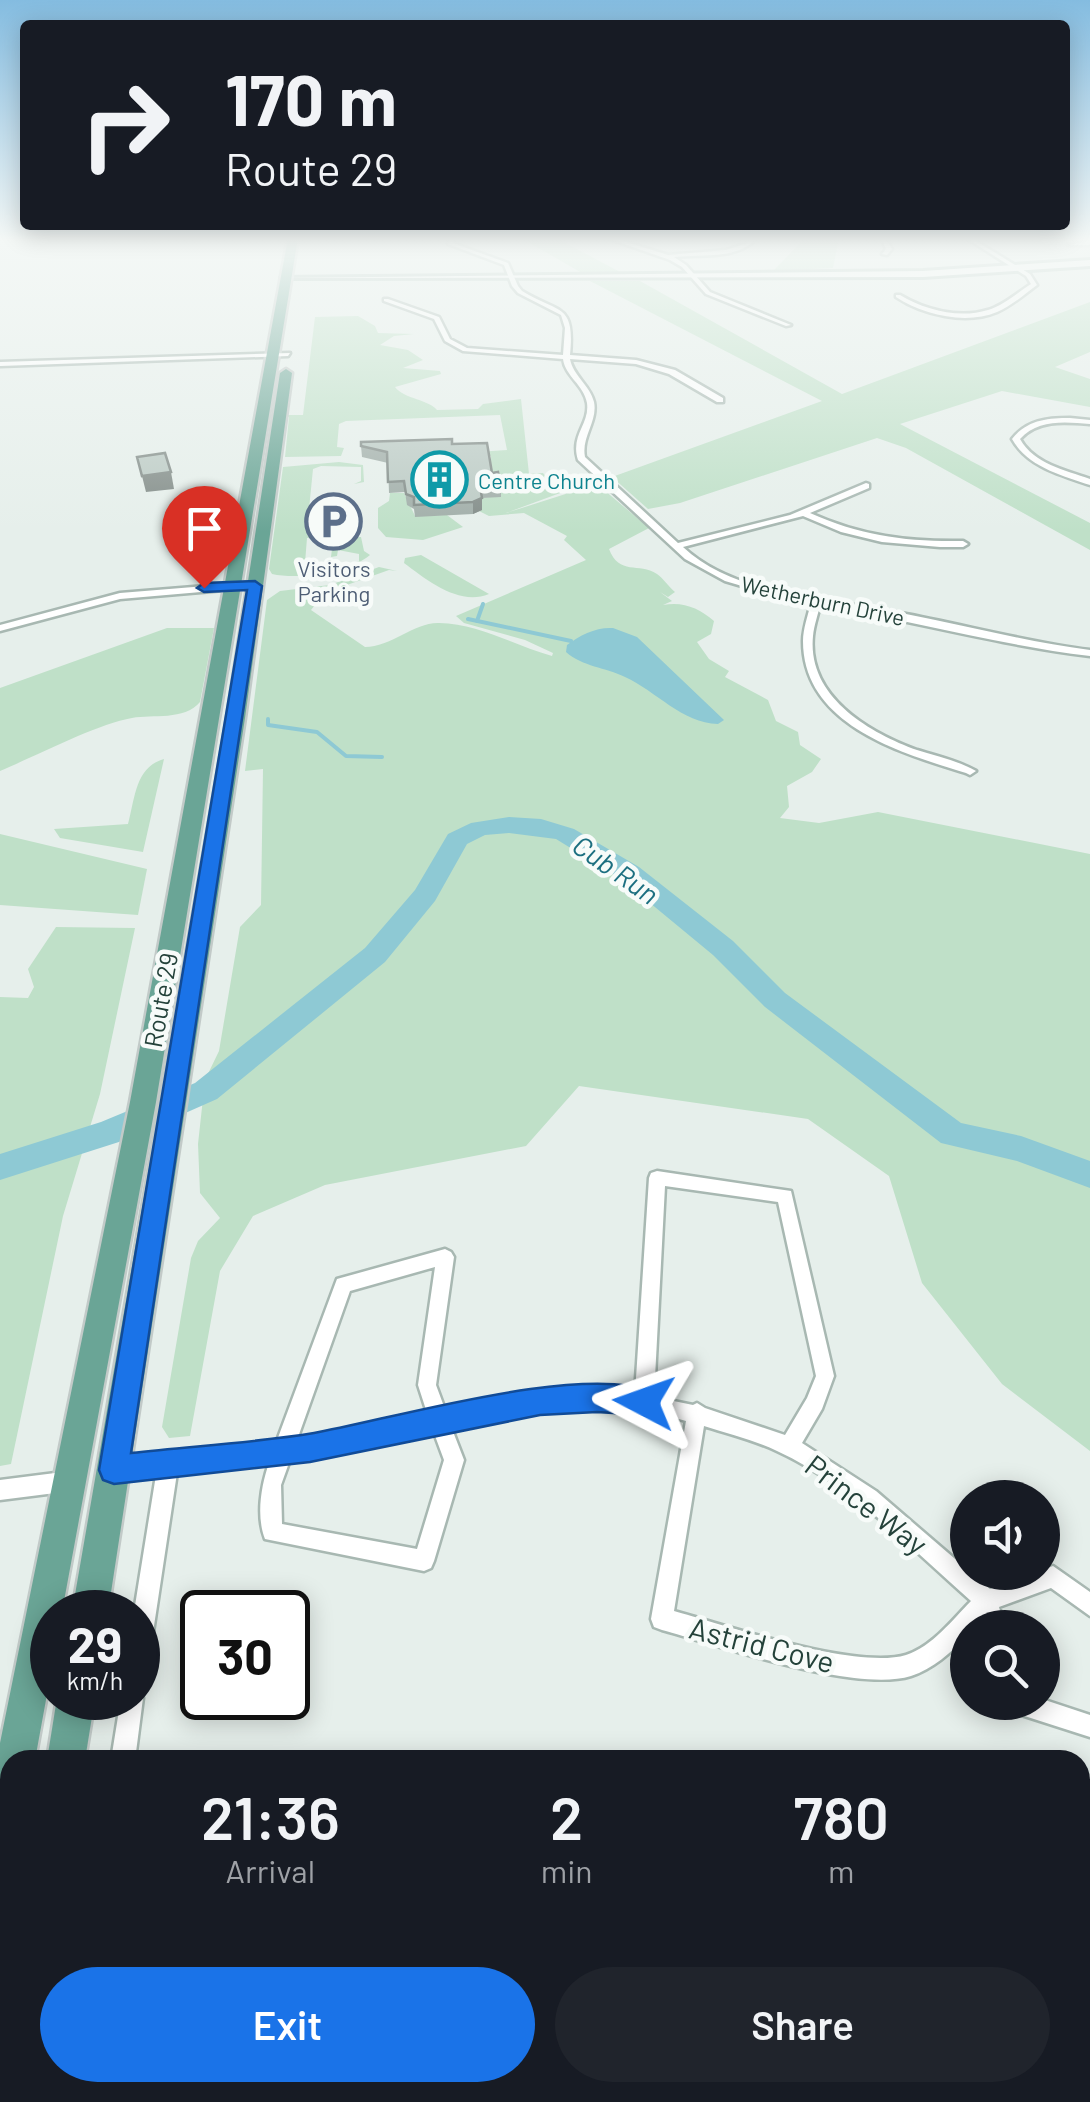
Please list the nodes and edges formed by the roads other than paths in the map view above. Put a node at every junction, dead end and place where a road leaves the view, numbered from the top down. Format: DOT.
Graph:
graph roads {
  1 [pos="275,336"];
  2 [pos="291,336"];
  3 [pos="446,336"];
  4 [pos="570,336"];
  5 [pos="272,354"];
  6 [pos="288,354"];
  7 [pos="567,357"];
  8 [pos="0,364"];
  9 [pos="720,400"];
  10 [pos="1090,422"];
  11 [pos="1090,482"];
  12 [pos="866,486"];
  13 [pos="804,514"];
  14 [pos="964,544"];
  15 [pos="677,546"];
  16 [pos="244,586"];
  17 [pos="816,600"];
  18 [pos="0,628"];
  19 [pos="1090,654"];
  20 [pos="970,771"];
  21 [pos="644,1402"];
  22 [pos="697,1412"];
  23 [pos="441,1420"];
  24 [pos="789,1446"];
  25 [pos="283,1450"];
  26 [pos="168,1464"];
  27 [pos="114,1470"];
  28 [pos="71,1481"];
  29 [pos="0,1490"];
  30 [pos="94,1590"];
  31 [pos="149,1590"];
  32 [pos="987,1601"];
  33 [pos="1090,1605"];
  34 [pos="989,1610"];
  35 [pos="1060,1716"];
  36 [pos="72,1720"];
  37 [pos="129,1720"];
  38 [pos="1090,1726"];
  39 [pos="18,1750"];
  40 [pos="68,1750"];
  41 [pos="124,1750"];
  1 -- 5 [label="main road, Route 29"];
  2 -- 6 [label="main road, Route 29"];
  3 -- 7 [label="street"];
  4 -- 7 [label="street, Wetherburn Drive"];
  5 -- 6 [label="street"];
  5 -- 8 [label="street"];
  5 -- 16 [label="main road, Route 29"];
  6 -- 16 [label="main road, Route 29"];
  7 -- 9 [label="street"];
  7 -- 15 [label="street, Wetherburn Drive"];
  10 -- 11 [label="street"];
  12 -- 13 [label="street"];
  13 -- 14 [label="street"];
  13 -- 15 [label="street"];
  15 -- 17 [label="street, Wetherburn Drive"];
  16 -- 18 [label="street"];
  16 -- 27 [label="main road, Route 29"];
  16 -- 28 [label="main road, Route 29"];
  17 -- 19 [label="street, Wetherburn Drive"];
  17 -- 20 [label="street"];
  21 -- 22 [label="street, Prince Way"];
  21 -- 23 [label="street, Prince Way"];
  21 -- 24 [label="street"];
  22 -- 24 [label="street, Prince Way"];
  22 -- 32 [label="street, Astrid Cove"];
  23 -- 25 [label="street, Prince Way"];
  23 -- 25 [label="street"];
  23 -- 25 [label="street"];
  24 -- 32 [label="street, Prince Way"];
  25 -- 26 [label="street, Prince Way"];
  26 -- 27 [label="street, Prince Way"];
  26 -- 31 [label="street"];
  27 -- 30 [label="main road, Route 29"];
  28 -- 29 [label="street"];
  28 -- 39 [label="main road, Route 29"];
  32 -- 33 [label="street"];
  32 -- 34 [label="street"];
  35 -- 38 [label="street"];
  36 -- 40 [label="main road"];
  37 -- 41 [label="street"];
}
